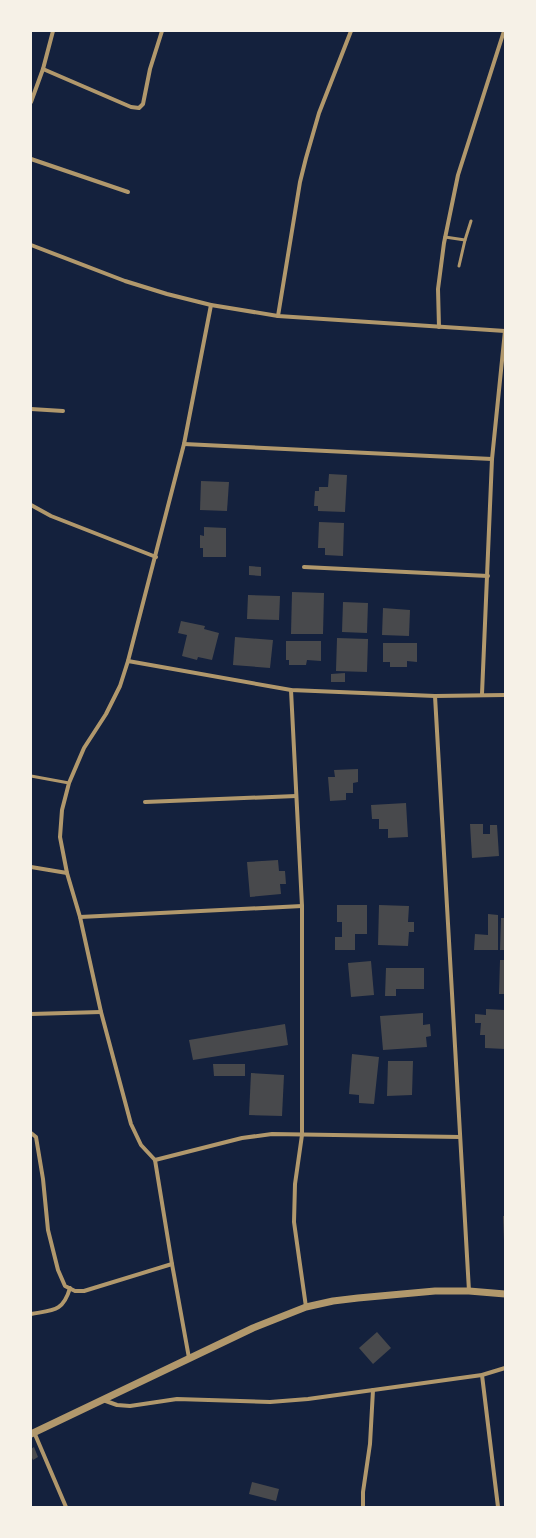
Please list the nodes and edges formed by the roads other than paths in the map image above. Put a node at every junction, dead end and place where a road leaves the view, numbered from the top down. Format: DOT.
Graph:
graph roads {
  1 [pos="53,31"];
  2 [pos="162,31"];
  3 [pos="351,31"];
  4 [pos="504,31"];
  5 [pos="43,69"];
  6 [pos="31,102"];
  7 [pos="31,159"];
  8 [pos="128,192"];
  9 [pos="471,221"];
  10 [pos="445,237"];
  11 [pos="465,240"];
  12 [pos="31,245"];
  13 [pos="459,266"];
  14 [pos="210,305"];
  15 [pos="278,316"];
  16 [pos="439,328"];
  17 [pos="505,331"];
  18 [pos="31,409"];
  19 [pos="62,411"];
  20 [pos="184,444"];
  21 [pos="492,459"];
  22 [pos="31,505"];
  23 [pos="156,557"];
  24 [pos="304,567"];
  25 [pos="488,576"];
  26 [pos="128,661"];
  27 [pos="290,690"];
  28 [pos="482,694"];
  29 [pos="505,695"];
  30 [pos="435,696"];
  31 [pos="31,776"];
  32 [pos="69,784"];
  33 [pos="296,796"];
  34 [pos="145,802"];
  35 [pos="31,867"];
  36 [pos="67,873"];
  37 [pos="302,906"];
  38 [pos="80,918"];
  39 [pos="102,1012"];
  40 [pos="31,1014"];
  41 [pos="31,1133"];
  42 [pos="302,1135"];
  43 [pos="460,1137"];
  44 [pos="155,1160"];
  45 [pos="172,1264"];
  46 [pos="70,1288"];
  47 [pos="469,1291"];
  48 [pos="505,1294"];
  49 [pos="306,1307"];
  50 [pos="31,1314"];
  51 [pos="189,1358"];
  52 [pos="505,1368"];
  53 [pos="482,1375"];
  54 [pos="373,1390"];
  55 [pos="102,1400"];
  56 [pos="32,1433"];
  57 [pos="66,1507"];
  58 [pos="363,1507"];
  59 [pos="498,1507"];
  1 -- 5 [label="street"];
  2 -- 5 [label="street"];
  3 -- 15 [label="street"];
  4 -- 10 [label="street"];
  5 -- 6 [label="street"];
  7 -- 8 [label="street"];
  9 -- 11 [label="lane"];
  10 -- 11 [label="lane"];
  10 -- 16 [label="street"];
  11 -- 13 [label="lane"];
  12 -- 14 [label="street"];
  14 -- 15 [label="street"];
  14 -- 20 [label="street"];
  15 -- 16 [label="street"];
  16 -- 17 [label="street"];
  17 -- 21 [label="street"];
  18 -- 19 [label="street"];
  20 -- 21 [label="street"];
  20 -- 23 [label="street"];
  21 -- 25 [label="street"];
  22 -- 23 [label="street"];
  23 -- 26 [label="street"];
  24 -- 25 [label="street"];
  25 -- 28 [label="street"];
  26 -- 27 [label="street"];
  26 -- 32 [label="street"];
  27 -- 30 [label="street"];
  27 -- 33 [label="street"];
  28 -- 29 [label="street"];
  28 -- 30 [label="street"];
  30 -- 43 [label="street"];
  31 -- 32 [label="lane"];
  32 -- 36 [label="street"];
  33 -- 34 [label="street"];
  33 -- 37 [label="street"];
  35 -- 36 [label="street"];
  36 -- 38 [label="street"];
  37 -- 38 [label="street"];
  37 -- 42 [label="street"];
  38 -- 39 [label="street"];
  39 -- 40 [label="street"];
  39 -- 44 [label="street"];
  41 -- 46 [label="street"];
  42 -- 43 [label="street"];
  42 -- 44 [label="street"];
  42 -- 49 [label="street"];
  43 -- 47 [label="street"];
  44 -- 45 [label="street"];
  45 -- 46 [label="street"];
  45 -- 51 [label="street"];
  46 -- 50 [label="street"];
  47 -- 48 [label="street"];
  47 -- 49 [label="street"];
  49 -- 51 [label="street"];
  51 -- 55 [label="street"];
  52 -- 53 [label="street"];
  53 -- 54 [label="street"];
  53 -- 59 [label="street"];
  54 -- 55 [label="street"];
  54 -- 58 [label="street"];
  55 -- 56 [label="street"];
  56 -- 57 [label="street"];
}
